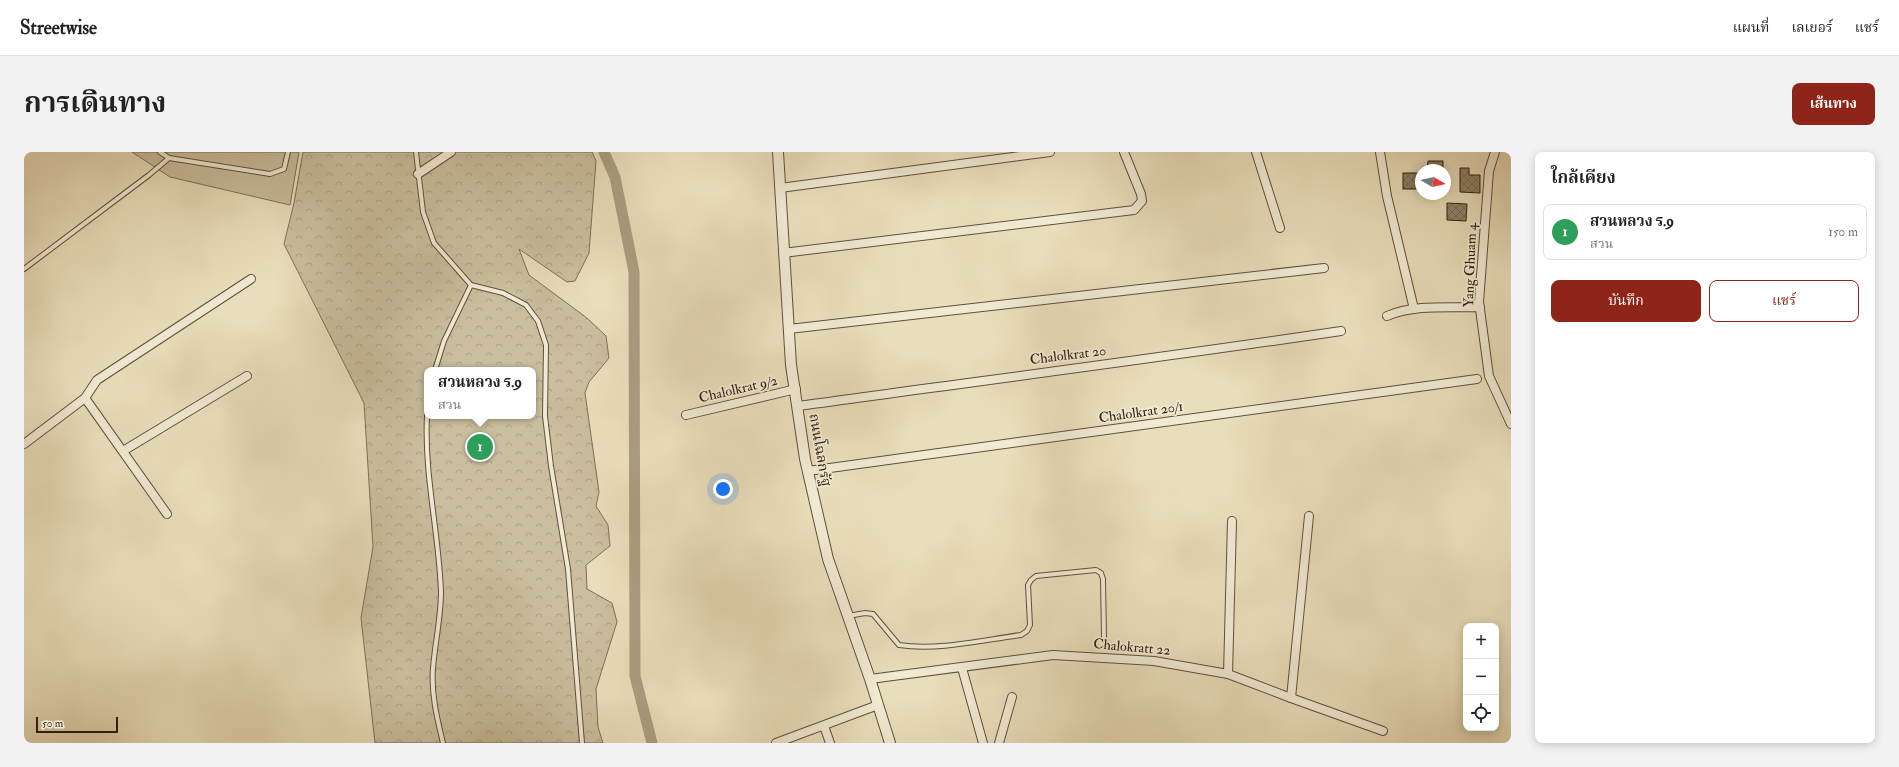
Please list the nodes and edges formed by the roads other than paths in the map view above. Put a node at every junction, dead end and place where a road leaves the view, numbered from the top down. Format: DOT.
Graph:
graph roads {
  1 [pos="160,152"];
  2 [pos="288,152"];
  3 [pos="416,152"];
  4 [pos="451,152"];
  5 [pos="778,152"];
  6 [pos="1050,152"];
  7 [pos="1124,152"];
  8 [pos="1256,152"];
  9 [pos="1380,152"];
  10 [pos="1495,152"];
  11 [pos="169,158"];
  12 [pos="418,174"];
  13 [pos="780,188"];
  14 [pos="1280,228"];
  15 [pos="783,253"];
  16 [pos="1324,268"];
  17 [pos="24,269"];
  18 [pos="251,278"];
  19 [pos="471,285"];
  20 [pos="1480,307"];
  21 [pos="1414,309"];
  22 [pos="1387,316"];
  23 [pos="789,329"];
  24 [pos="1341,331"];
  25 [pos="436,367"];
  26 [pos="247,376"];
  27 [pos="1477,378"];
  28 [pos="796,389"];
  29 [pos="86,398"];
  30 [pos="798,406"];
  31 [pos="686,415"];
  32 [pos="427,419"];
  33 [pos="1511,424"];
  34 [pos="24,444"];
  35 [pos="123,451"];
  36 [pos="808,471"];
  37 [pos="167,514"];
  38 [pos="1309,516"];
  39 [pos="1232,521"];
  40 [pos="848,616"];
  41 [pos="1104,638"];
  42 [pos="962,668"];
  43 [pos="1228,674"];
  44 [pos="870,679"];
  45 [pos="1012,696"];
  46 [pos="1290,698"];
  47 [pos="878,705"];
  48 [pos="824,726"];
  49 [pos="1383,730"];
  50 [pos="443,743"];
  51 [pos="582,743"];
  52 [pos="776,743"];
  53 [pos="830,743"];
  54 [pos="890,743"];
  55 [pos="983,743"];
  56 [pos="1000,743"];
  1 -- 11 [label="lane"];
  2 -- 11 [label="lane"];
  3 -- 12 [label="lane"];
  4 -- 12 [label="street"];
  5 -- 13 [label="street, ถนนโฉลกรัฐ"];
  6 -- 13 [label="street"];
  7 -- 15 [label="street"];
  8 -- 14 [label="street"];
  9 -- 21 [label="street"];
  10 -- 20 [label="street, Yang Ghuam 4"];
  11 -- 17 [label="lane"];
  12 -- 19 [label="lane"];
  13 -- 15 [label="street, ถนนโฉลกรัฐ"];
  15 -- 23 [label="street, ถนนโฉลกรัฐ"];
  16 -- 23 [label="street"];
  18 -- 29 [label="street"];
  19 -- 25 [label="lane"];
  19 -- 51 [label="lane"];
  20 -- 21 [label="street"];
  20 -- 33 [label="street, Yang Ghuam 4"];
  21 -- 22 [label="street"];
  23 -- 28 [label="street, ถนนโฉลกรัฐ"];
  24 -- 30 [label="street, Chalolkrat 20"];
  26 -- 35 [label="street"];
  27 -- 36 [label="street, Chalolkrat 20/1"];
  28 -- 30 [label="street, ถนนโฉลกรัฐ"];
  28 -- 31 [label="street, Chalolkrat 9/2"];
  29 -- 34 [label="street"];
  29 -- 35 [label="street"];
  30 -- 36 [label="street, ถนนโฉลกรัฐ"];
  32 -- 50 [label="lane"];
  35 -- 37 [label="street"];
  36 -- 40 [label="street, ถนนโฉลกรัฐ"];
  38 -- 46 [label="street"];
  39 -- 43 [label="street"];
  40 -- 41 [label="lane"];
  40 -- 44 [label="street, ถนนโฉลกรัฐ"];
  42 -- 43 [label="street, Chalokratt 22"];
  42 -- 44 [label="street, Chalokratt 22"];
  42 -- 55 [label="street"];
  43 -- 46 [label="street, Chalokratt 22"];
  44 -- 47 [label="street, ถนนโฉลกรัฐ"];
  45 -- 56 [label="street"];
  46 -- 49 [label="street, Chalokratt 22"];
  47 -- 48 [label="street"];
  47 -- 54 [label="street, ถนนโฉลกรัฐ"];
  48 -- 52 [label="street"];
  48 -- 53 [label="street"];
}
